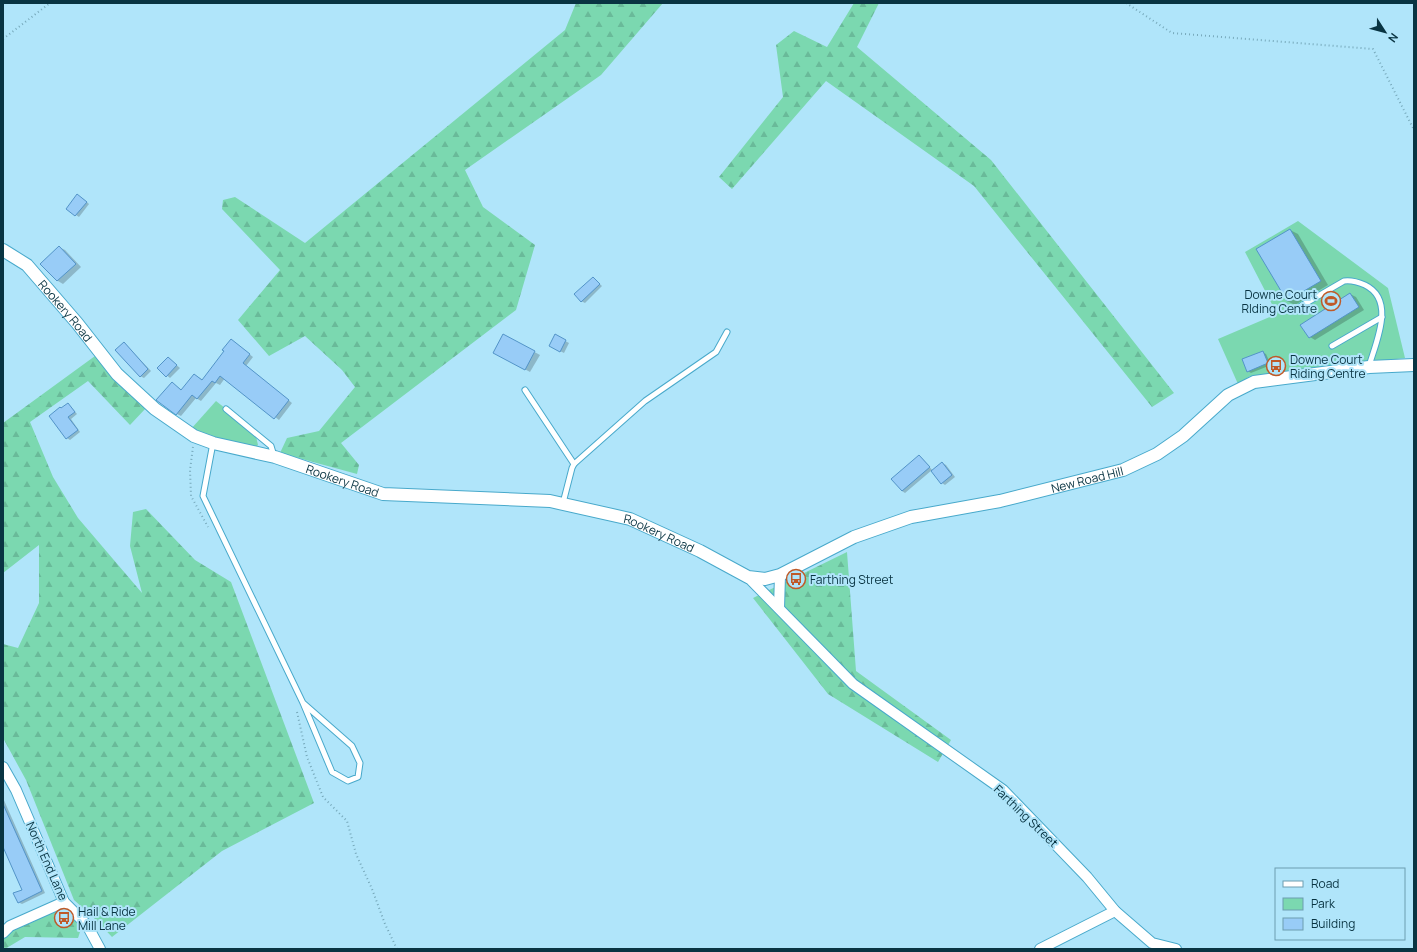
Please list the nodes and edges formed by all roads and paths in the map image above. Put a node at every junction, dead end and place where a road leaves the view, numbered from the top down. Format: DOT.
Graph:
graph roads {
  1 [pos="50,3"];
  2 [pos="1126,3"];
  3 [pos="3,39"];
  4 [pos="1414,130"];
  5 [pos="3,250"];
  6 [pos="1301,306"];
  7 [pos="1382,317"];
  8 [pos="727,332"];
  9 [pos="1332,346"];
  10 [pos="1414,365"];
  11 [pos="1369,367"];
  12 [pos="525,390"];
  13 [pos="226,409"];
  14 [pos="194,436"];
  15 [pos="213,443"];
  16 [pos="274,457"];
  17 [pos="574,464"];
  18 [pos="562,504"];
  19 [pos="208,528"];
  20 [pos="780,575"];
  21 [pos="748,577"];
  22 [pos="779,608"];
  23 [pos="303,704"];
  24 [pos="296,709"];
  25 [pos="3,767"];
  26 [pos="64,902"];
  27 [pos="1115,911"];
  28 [pos="3,933"];
  29 [pos="100,949"];
  30 [pos="397,949"];
  31 [pos="455,949"];
  32 [pos="468,949"];
  33 [pos="1040,949"];
  34 [pos="1176,949"];
  1 -- 3 [label="path"];
  2 -- 4 [label="path"];
  5 -- 14 [label="street, Rookery Road"];
  6 -- 7 [label="lane"];
  7 -- 9 [label="lane"];
  7 -- 11 [label="lane"];
  8 -- 17 [label="lane"];
  10 -- 11 [label="street, New Road Hill"];
  11 -- 20 [label="street, New Road Hill"];
  12 -- 17 [label="lane"];
  13 -- 16 [label="lane"];
  14 -- 15 [label="street, Rookery Road"];
  14 -- 19 [label="path"];
  15 -- 16 [label="street, Rookery Road"];
  15 -- 23 [label="lane"];
  16 -- 18 [label="street, Rookery Road"];
  17 -- 18 [label="lane"];
  18 -- 21 [label="street, Rookery Road"];
  20 -- 21 [label="street, New Road Hill"];
  20 -- 22 [label="street"];
  21 -- 22 [label="street, Farthing Street"];
  22 -- 27 [label="street, Farthing Street"];
  23 -- 23 [label="lane"];
  24 -- 30 [label="path"];
  25 -- 26 [label="street, North End Lane"];
  26 -- 28 [label="street"];
  26 -- 29 [label="street, North End Lane"];
  27 -- 33 [label="street"];
  27 -- 34 [label="street, Farthing Street"];
  31 -- 32 [label="path"];
}
